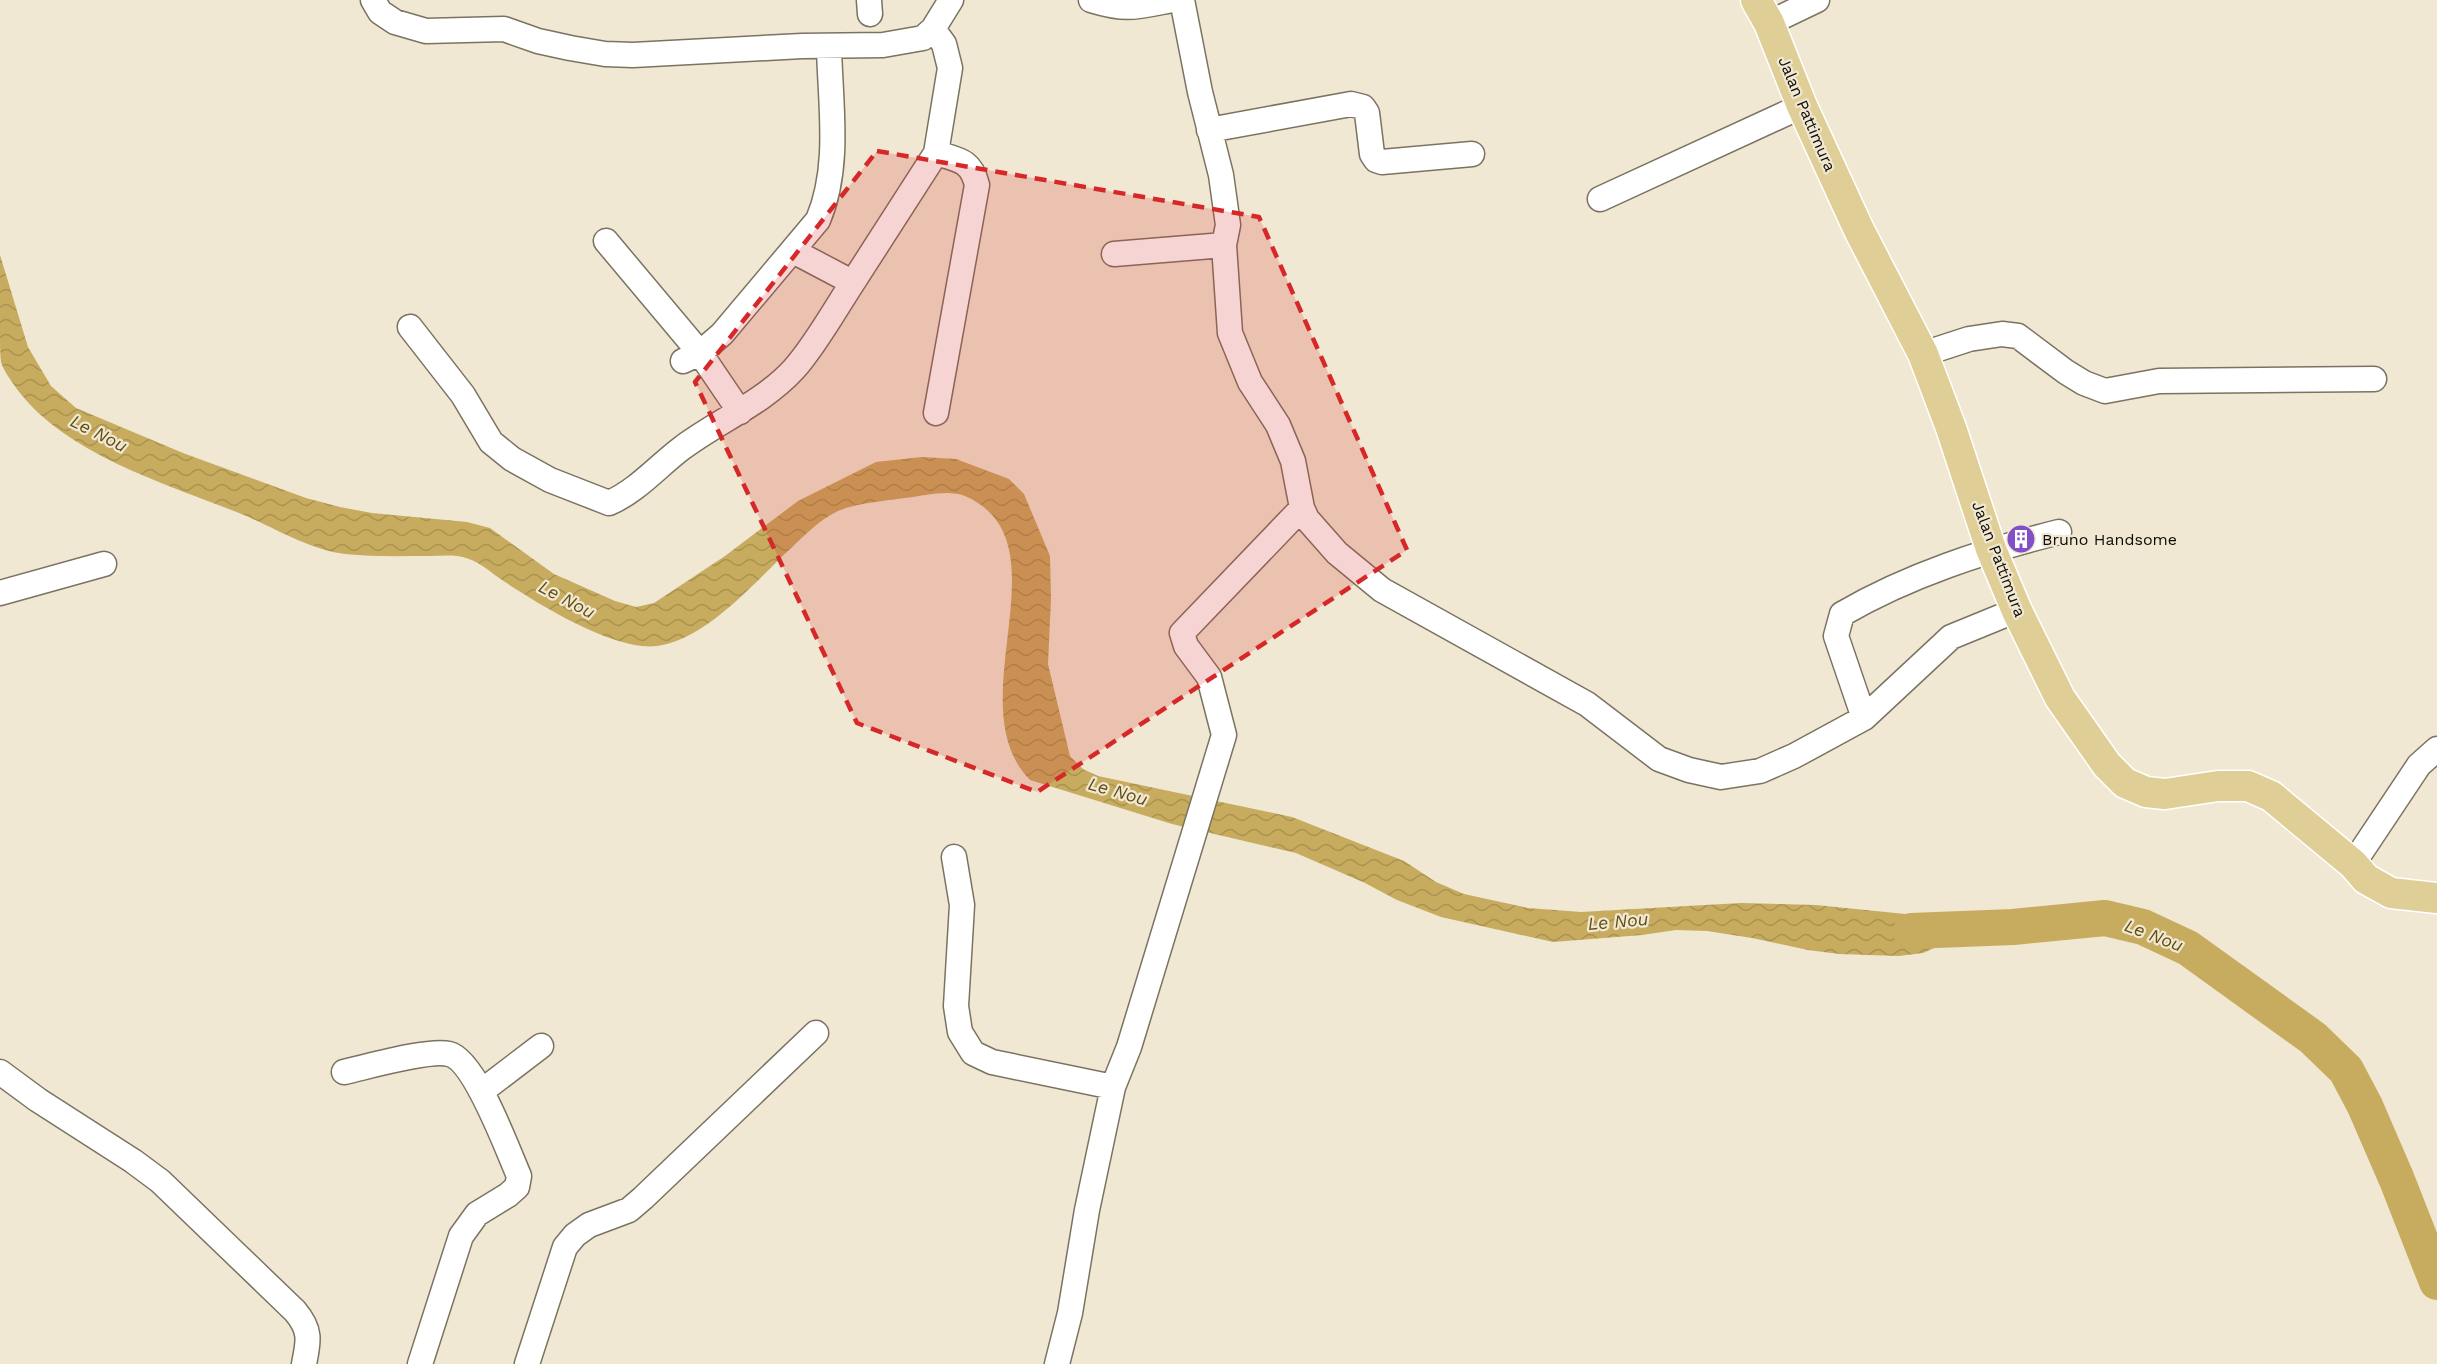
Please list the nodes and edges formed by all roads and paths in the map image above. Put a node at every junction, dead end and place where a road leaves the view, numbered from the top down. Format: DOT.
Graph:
graph roads {
  1 [pos="373,0"];
  2 [pos="951,0"];
  3 [pos="1091,0"];
  4 [pos="1172,0"];
  5 [pos="1182,0"];
  6 [pos="1817,0"];
  7 [pos="1763,11"];
  8 [pos="933,29"];
  9 [pos="829,46"];
  10 [pos="1802,106"];
  11 [pos="1209,129"];
  12 [pos="936,153"];
  13 [pos="1472,154"];
  14 [pos="1600,200"];
  15 [pos="606,241"];
  16 [pos="1224,245"];
  17 [pos="792,250"];
  18 [pos="1114,254"];
  19 [pos="855,279"];
  20 [pos="410,327"];
  21 [pos="1923,354"];
  22 [pos="691,357"];
  23 [pos="2374,379"];
  24 [pos="740,412"];
  25 [pos="936,413"];
  26 [pos="1302,508"];
  27 [pos="2059,532"];
  28 [pos="1991,549"];
  29 [pos="104,564"];
  30 [pos="0,593"];
  31 [pos="2017,610"];
  32 [pos="1864,718"];
  33 [pos="2437,749"];
  34 [pos="954,857"];
  35 [pos="2353,864"];
  36 [pos="2437,898"];
  37 [pos="816,1033"];
  38 [pos="541,1046"];
  39 [pos="0,1072"];
  40 [pos="344,1072"];
  41 [pos="1113,1087"];
  42 [pos="482,1091"];
  43 [pos="304,1364"];
  44 [pos="420,1364"];
  45 [pos="527,1364"];
  46 [pos="1057,1364"];
  1 -- 9 [label="street"];
  2 -- 8 [label="street"];
  3 -- 4 [label="street"];
  5 -- 11 [label="street"];
  6 -- 7 [label="street"];
  7 -- 10 [label="main road, Jalan Pattimura"];
  8 -- 9 [label="street"];
  8 -- 12 [label="street"];
  9 -- 17 [label="street"];
  10 -- 14 [label="street"];
  10 -- 21 [label="main road, Jalan Pattimura"];
  11 -- 13 [label="street"];
  11 -- 16 [label="street"];
  12 -- 19 [label="street"];
  12 -- 25 [label="street"];
  15 -- 22 [label="street"];
  16 -- 18 [label="street"];
  16 -- 26 [label="street"];
  17 -- 19 [label="street"];
  17 -- 22 [label="street"];
  19 -- 24 [label="street"];
  20 -- 24 [label="street"];
  21 -- 23 [label="street"];
  21 -- 28 [label="main road, Jalan Pattimura"];
  22 -- 24 [label="street"];
  26 -- 32 [label="street"];
  26 -- 41 [label="street"];
  27 -- 28 [label="street"];
  28 -- 31 [label="main road, Jalan Pattimura"];
  28 -- 32 [label="street"];
  29 -- 30 [label="street"];
  31 -- 32 [label="street"];
  31 -- 35 [label="main road, Jalan Pattimura"];
  33 -- 35 [label="street"];
  34 -- 41 [label="street"];
  35 -- 36 [label="main road, Jalan Pattimura"];
  37 -- 45 [label="street"];
  38 -- 42 [label="street"];
  39 -- 43 [label="street"];
  40 -- 42 [label="street"];
  41 -- 46 [label="street"];
  42 -- 44 [label="street"];
}
